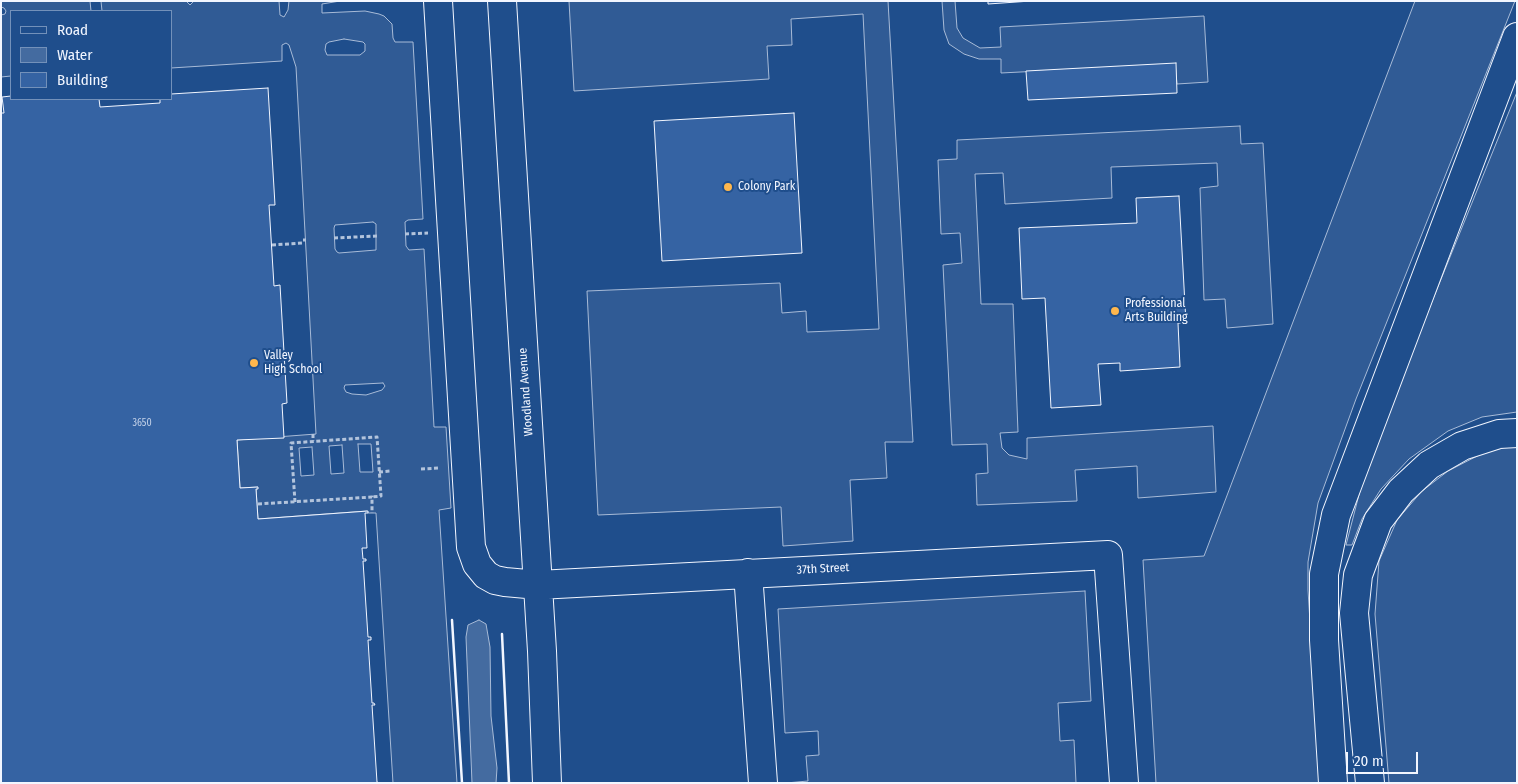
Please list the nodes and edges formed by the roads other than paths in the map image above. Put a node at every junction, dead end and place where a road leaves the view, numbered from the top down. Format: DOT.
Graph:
graph roads {
  1 [pos="438,1"];
  2 [pos="502,1"];
  3 [pos="1517,36"];
  4 [pos="1517,433"];
  5 [pos="748,574"];
  6 [pos="538,585"];
  7 [pos="547,783"];
  8 [pos="763,783"];
  9 [pos="1124,783"];
  10 [pos="1333,783"];
  11 [pos="1370,783"];
  1 -- 6 [label="main road, 37th Street"];
  2 -- 6 [label="main road, Woodland Avenue"];
  3 -- 10 [label="main road"];
  4 -- 11 [label="main road"];
  5 -- 6 [label="main road, 37th Street"];
  5 -- 8 [label="main road"];
  5 -- 9 [label="main road, 37th Street"];
  6 -- 7 [label="main road, Woodland Avenue"];
}
